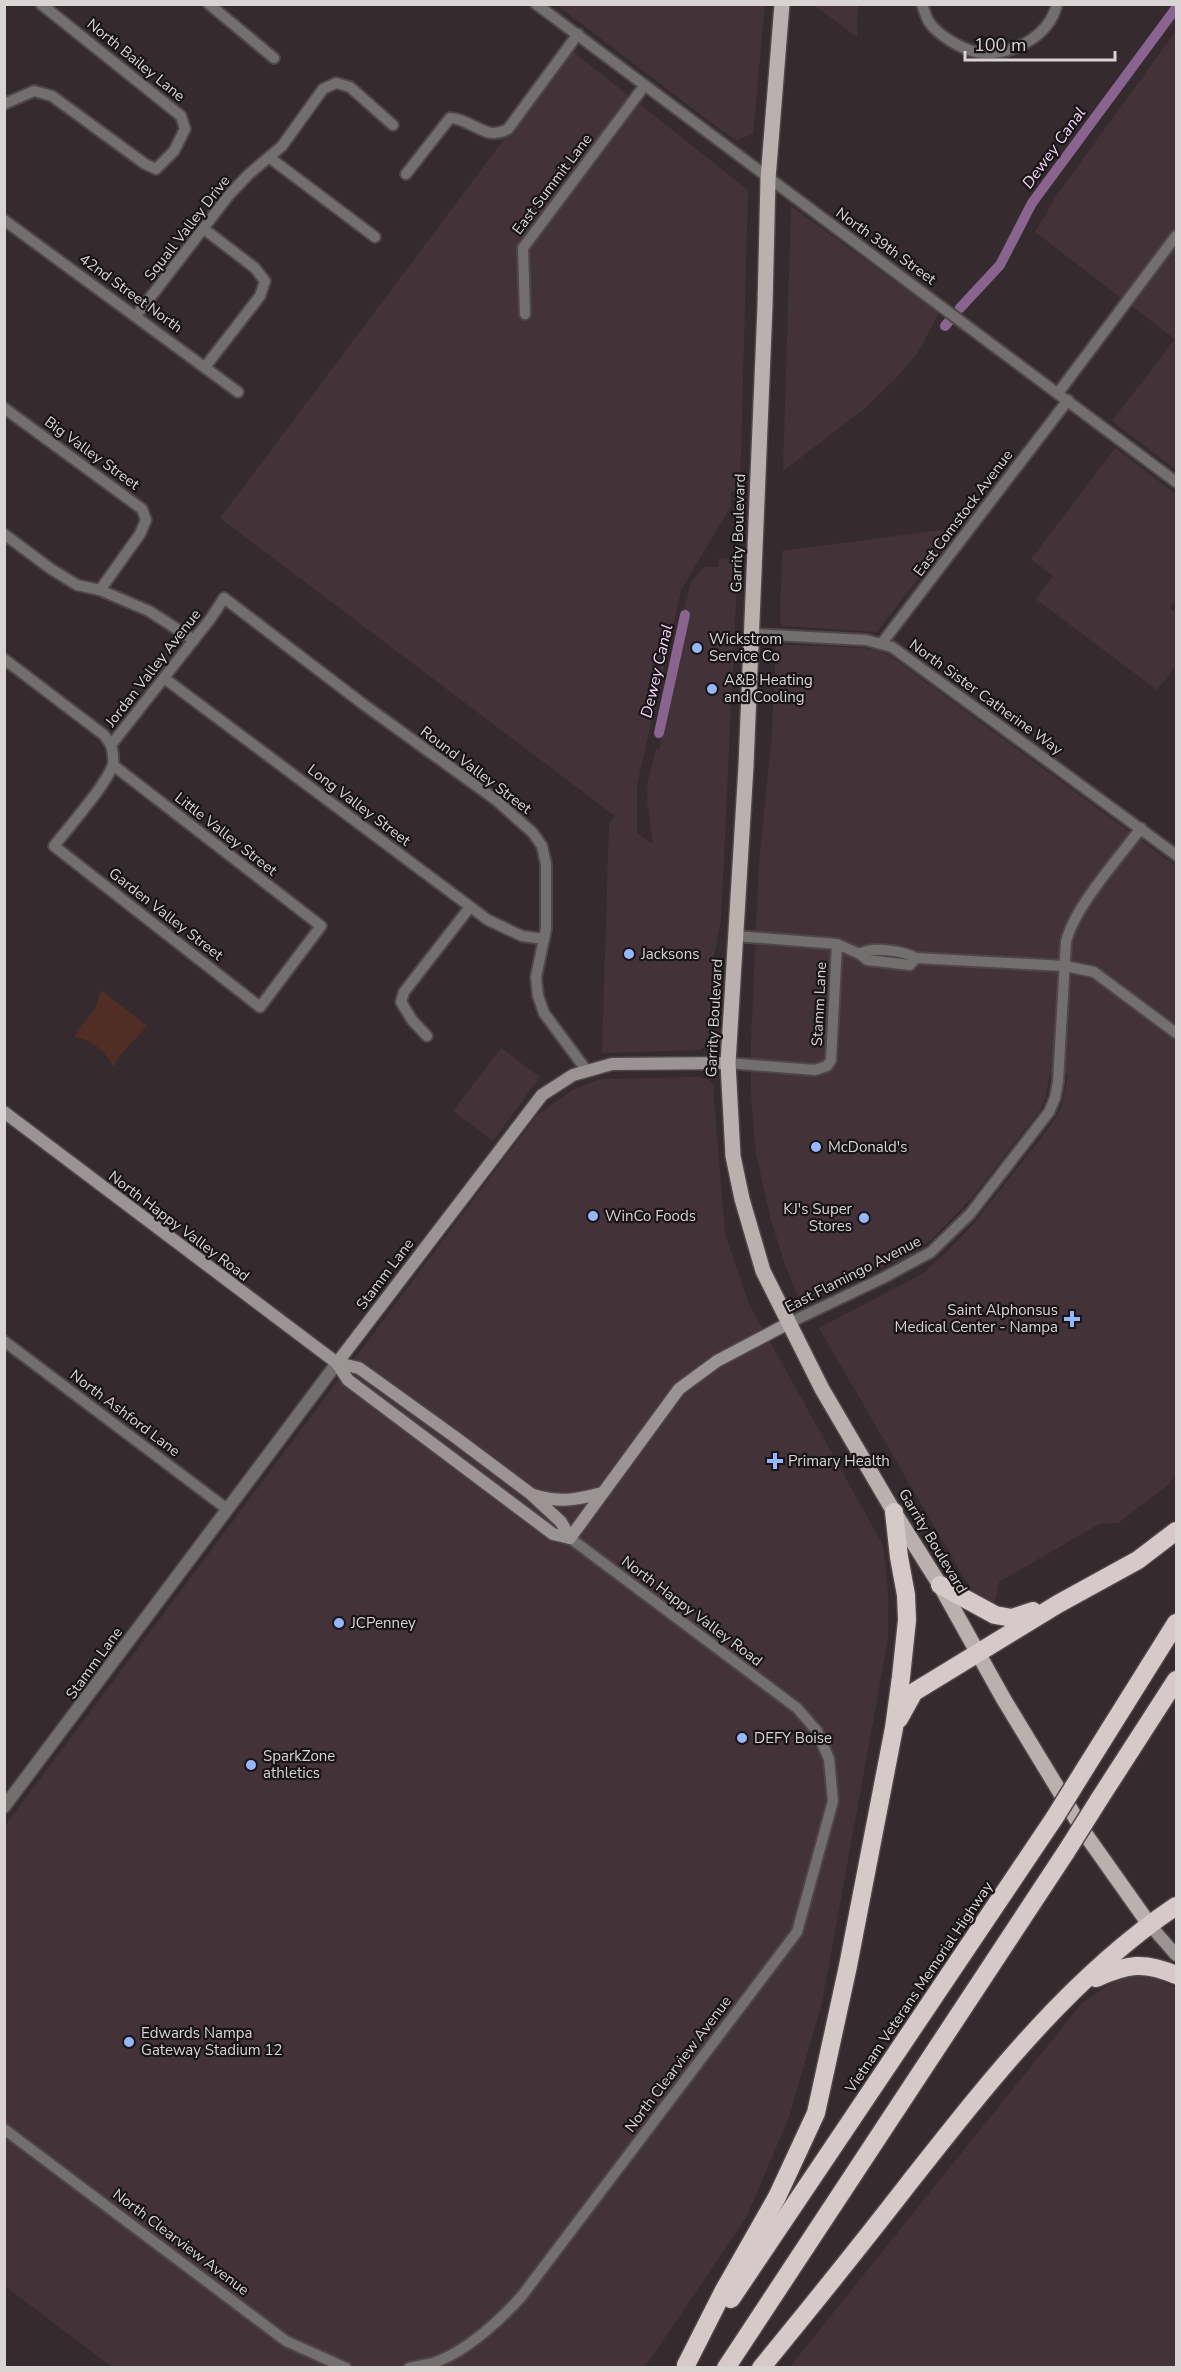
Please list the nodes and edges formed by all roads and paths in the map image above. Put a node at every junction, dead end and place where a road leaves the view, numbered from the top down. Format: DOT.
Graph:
graph roads {
  1 [pos="41,4"];
  2 [pos="209,4"];
  3 [pos="536,4"];
  4 [pos="782,4"];
  5 [pos="922,4"];
  6 [pos="1057,4"];
  7 [pos="578,34"];
  8 [pos="274,58"];
  9 [pos="645,85"];
  10 [pos="4,104"];
  11 [pos="393,125"];
  12 [pos="270,158"];
  13 [pos="406,174"];
  14 [pos="768,179"];
  15 [pos="4,220"];
  16 [pos="204,229"];
  17 [pos="1176,236"];
  18 [pos="375,237"];
  19 [pos="525,314"];
  20 [pos="136,316"];
  21 [pos="205,367"];
  22 [pos="238,392"];
  23 [pos="1063,397"];
  24 [pos="4,408"];
  25 [pos="1176,482"];
  26 [pos="4,534"];
  27 [pos="100,590"];
  28 [pos="224,598"];
  29 [pos="752,634"];
  30 [pos="194,640"];
  31 [pos="882,643"];
  32 [pos="4,659"];
  33 [pos="164,678"];
  34 [pos="111,746"];
  35 [pos="113,765"];
  36 [pos="1141,828"];
  37 [pos="1176,855"];
  38 [pos="470,907"];
  39 [pos="736,936"];
  40 [pos="544,939"];
  41 [pos="837,944"];
  42 [pos="1065,966"];
  43 [pos="260,1007"];
  44 [pos="1176,1033"];
  45 [pos="427,1036"];
  46 [pos="728,1063"];
  47 [pos="587,1071"];
  48 [pos="4,1112"];
  49 [pos="789,1323"];
  50 [pos="4,1341"];
  51 [pos="337,1363"];
  52 [pos="603,1493"];
  53 [pos="531,1494"];
  54 [pos="227,1509"];
  55 [pos="894,1512"];
  56 [pos="1176,1531"];
  57 [pos="570,1538"];
  58 [pos="940,1585"];
  59 [pos="1058,1604"];
  60 [pos="1176,1623"];
  61 [pos="978,1653"];
  62 [pos="1176,1680"];
  63 [pos="797,1708"];
  64 [pos="894,1728"];
  65 [pos="4,1807"];
  66 [pos="1176,1906"];
  67 [pos="1149,1924"];
  68 [pos="1176,1955"];
  69 [pos="1176,1975"];
  70 [pos="1078,1986"];
  71 [pos="4,2129"];
  72 [pos="685,2366"];
  73 [pos="346,2367"];
  74 [pos="409,2367"];
  75 [pos="726,2367"];
  76 [pos="761,2367"];
  1 -- 10 [label="street, North Bailey Lane"];
  2 -- 8 [label="street"];
  3 -- 7 [label="street, North 39th Street"];
  4 -- 14 [label="main road, Garrity Boulevard"];
  5 -- 6 [label="street"];
  7 -- 9 [label="street, North 39th Street"];
  7 -- 13 [label="street"];
  9 -- 14 [label="street, North 39th Street"];
  9 -- 19 [label="street, East Summit Lane"];
  11 -- 12 [label="street, Squall Valley Drive"];
  12 -- 16 [label="street, Squall Valley Drive"];
  12 -- 18 [label="street"];
  14 -- 23 [label="street, North 39th Street"];
  14 -- 29 [label="main road, Garrity Boulevard"];
  15 -- 20 [label="street, 42nd Street North"];
  16 -- 20 [label="street, Squall Valley Drive"];
  16 -- 21 [label="street"];
  17 -- 23 [label="street, East Comstock Avenue"];
  20 -- 21 [label="street, 42nd Street North"];
  21 -- 22 [label="street, 42nd Street North"];
  23 -- 25 [label="street, North 39th Street"];
  23 -- 31 [label="street, East Comstock Avenue"];
  24 -- 27 [label="street, Big Valley Street"];
  26 -- 27 [label="street"];
  27 -- 30 [label="street"];
  28 -- 30 [label="street, Jordan Valley Avenue"];
  28 -- 40 [label="street, Round Valley Street"];
  29 -- 31 [label="street, North Sister Catherine Way"];
  29 -- 39 [label="main road, Garrity Boulevard"];
  30 -- 33 [label="street, Jordan Valley Avenue"];
  31 -- 36 [label="street, North Sister Catherine Way"];
  32 -- 34 [label="street"];
  33 -- 34 [label="street, Jordan Valley Avenue"];
  33 -- 38 [label="street, Long Valley Street"];
  34 -- 35 [label="street, Jordan Valley Avenue"];
  35 -- 43 [label="street, Garden Valley Street"];
  35 -- 43 [label="street, Little Valley Street"];
  36 -- 37 [label="street, North Sister Catherine Way"];
  36 -- 42 [label="street, East Flamingo Avenue"];
  38 -- 40 [label="street, Long Valley Street"];
  38 -- 45 [label="street"];
  39 -- 41 [label="street"];
  39 -- 46 [label="main road, Garrity Boulevard"];
  40 -- 47 [label="street, Round Valley Street"];
  41 -- 42 [label="street"];
  41 -- 46 [label="street, Stamm Lane"];
  42 -- 44 [label="street"];
  42 -- 49 [label="street, East Flamingo Avenue"];
  46 -- 47 [label="main road, Stamm Lane"];
  46 -- 49 [label="main road, Garrity Boulevard"];
  47 -- 51 [label="main road, Stamm Lane"];
  48 -- 51 [label="main road, North Happy Valley Road"];
  49 -- 52 [label="main road, East Flamingo Avenue"];
  49 -- 55 [label="main road, Garrity Boulevard"];
  50 -- 54 [label="street, North Ashford Lane"];
  51 -- 53 [label="main road, North Happy Valley Road"];
  51 -- 54 [label="street, Stamm Lane"];
  51 -- 57 [label="main road, North Happy Valley Road"];
  52 -- 53 [label="main road"];
  52 -- 57 [label="main road, East Flamingo Avenue"];
  53 -- 57 [label="main road, North Happy Valley Road"];
  54 -- 65 [label="street, Stamm Lane"];
  55 -- 58 [label="main road, Garrity Boulevard"];
  55 -- 64 [label="highway"];
  56 -- 59 [label="highway"];
  57 -- 63 [label="street, North Happy Valley Road"];
  58 -- 59 [label="highway"];
  58 -- 61 [label="main road, Garrity Boulevard"];
  59 -- 61 [label="highway"];
  60 -- 72 [label="highway, Vietnam Veterans Memorial Highway, bridge"];
  61 -- 64 [label="highway"];
  61 -- 67 [label="main road, Garrity Boulevard"];
  62 -- 75 [label="highway, bridge"];
  63 -- 74 [label="street, North Clearview Avenue"];
  64 -- 72 [label="highway"];
  66 -- 67 [label="highway"];
  67 -- 68 [label="main road"];
  67 -- 70 [label="highway"];
  69 -- 70 [label="highway"];
  70 -- 76 [label="highway"];
  71 -- 73 [label="street, North Clearview Avenue"];
}
